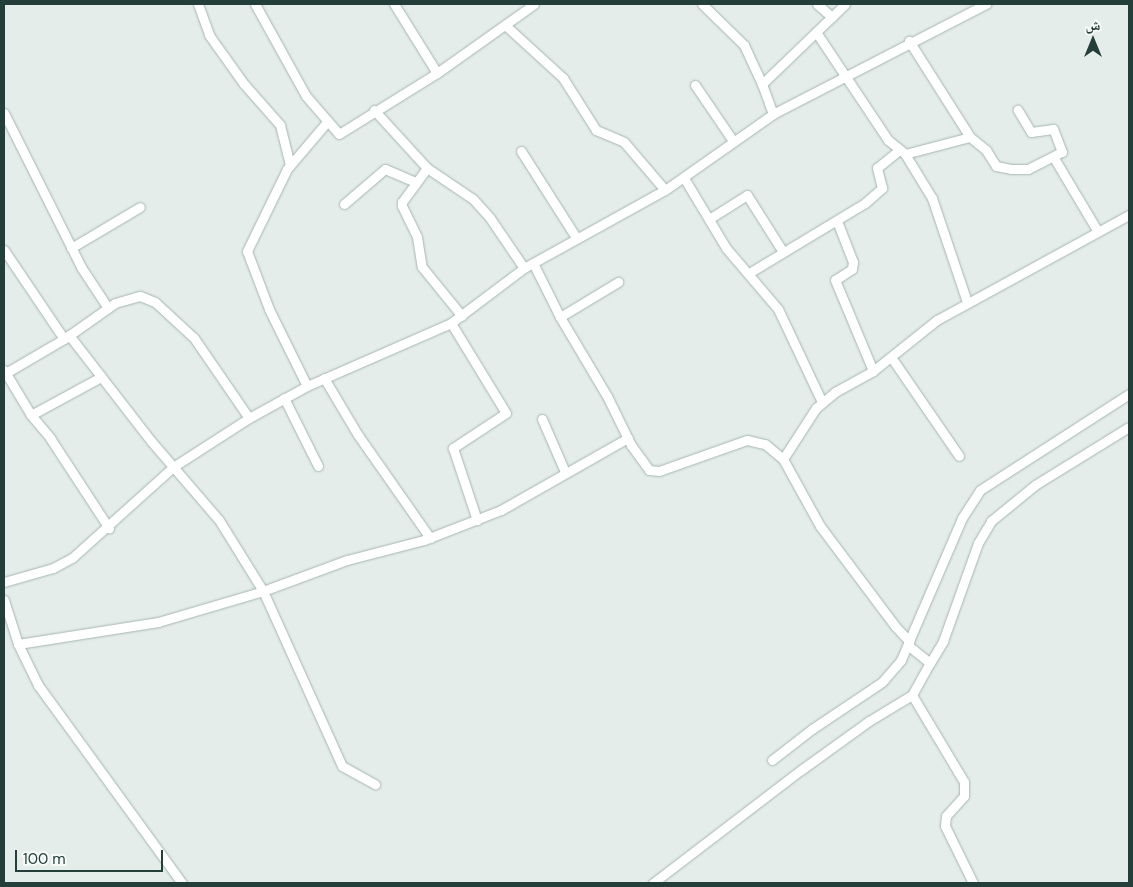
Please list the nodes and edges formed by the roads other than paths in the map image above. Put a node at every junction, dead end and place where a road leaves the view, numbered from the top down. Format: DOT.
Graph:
graph roads {
  1 [pos="198,4"];
  2 [pos="255,4"];
  3 [pos="394,4"];
  4 [pos="532,4"];
  5 [pos="702,4"];
  6 [pos="817,4"];
  7 [pos="845,4"];
  8 [pos="986,4"];
  9 [pos="832,17"];
  10 [pos="506,25"];
  11 [pos="816,32"];
  12 [pos="909,41"];
  13 [pos="437,73"];
  14 [pos="847,74"];
  15 [pos="762,84"];
  16 [pos="696,85"];
  17 [pos="374,110"];
  18 [pos="1018,110"];
  19 [pos="4,113"];
  20 [pos="773,114"];
  21 [pos="326,123"];
  22 [pos="970,137"];
  23 [pos="733,141"];
  24 [pos="521,151"];
  25 [pos="902,153"];
  26 [pos="1054,158"];
  27 [pos="290,164"];
  28 [pos="427,168"];
  29 [pos="684,178"];
  30 [pos="416,182"];
  31 [pos="665,190"];
  32 [pos="344,204"];
  33 [pos="140,207"];
  34 [pos="1129,214"];
  35 [pos="709,218"];
  36 [pos="837,221"];
  37 [pos="1097,230"];
  38 [pos="577,238"];
  39 [pos="71,248"];
  40 [pos="4,250"];
  41 [pos="783,252"];
  42 [pos="533,262"];
  43 [pos="524,268"];
  44 [pos="749,273"];
  45 [pos="618,282"];
  46 [pos="968,302"];
  47 [pos="108,308"];
  48 [pos="462,316"];
  49 [pos="560,318"];
  50 [pos="451,323"];
  51 [pos="67,337"];
  52 [pos="891,357"];
  53 [pos="873,371"];
  54 [pos="4,372"];
  55 [pos="101,378"];
  56 [pos="324,378"];
  57 [pos="307,386"];
  58 [pos="1129,394"];
  59 [pos="284,398"];
  60 [pos="822,402"];
  61 [pos="31,415"];
  62 [pos="250,418"];
  63 [pos="542,419"];
  64 [pos="1129,426"];
  65 [pos="628,438"];
  66 [pos="959,456"];
  67 [pos="783,459"];
  68 [pos="318,466"];
  69 [pos="173,467"];
  70 [pos="565,472"];
  71 [pos="476,520"];
  72 [pos="109,528"];
  73 [pos="430,538"];
  74 [pos="4,582"];
  75 [pos="263,591"];
  76 [pos="4,600"];
  77 [pos="909,643"];
  78 [pos="18,644"];
  79 [pos="930,663"];
  80 [pos="912,695"];
  81 [pos="772,760"];
  82 [pos="375,784"];
  83 [pos="182,883"];
  84 [pos="654,883"];
  85 [pos="973,883"];
  1 -- 27 [label="street"];
  2 -- 21 [label="street"];
  3 -- 13 [label="street"];
  4 -- 10 [label="street"];
  5 -- 15 [label="street"];
  6 -- 9 [label="street"];
  7 -- 9 [label="street"];
  8 -- 12 [label="street"];
  9 -- 11 [label="street"];
  10 -- 13 [label="street"];
  10 -- 31 [label="street"];
  11 -- 14 [label="street"];
  11 -- 15 [label="street"];
  12 -- 14 [label="street"];
  12 -- 22 [label="street"];
  13 -- 17 [label="street"];
  14 -- 20 [label="street"];
  14 -- 25 [label="street"];
  15 -- 20 [label="street"];
  16 -- 23 [label="street"];
  17 -- 21 [label="street"];
  17 -- 28 [label="street"];
  18 -- 26 [label="street"];
  19 -- 39 [label="street"];
  20 -- 23 [label="street"];
  21 -- 27 [label="street"];
  22 -- 25 [label="street"];
  22 -- 26 [label="street"];
  23 -- 29 [label="street"];
  24 -- 38 [label="street"];
  25 -- 36 [label="street"];
  25 -- 46 [label="street"];
  26 -- 37 [label="street"];
  27 -- 57 [label="street"];
  28 -- 30 [label="street"];
  28 -- 43 [label="street"];
  29 -- 31 [label="street"];
  29 -- 35 [label="street"];
  30 -- 32 [label="street"];
  30 -- 48 [label="street"];
  31 -- 38 [label="street"];
  33 -- 39 [label="street"];
  34 -- 37 [label="street"];
  35 -- 41 [label="street"];
  35 -- 44 [label="street"];
  36 -- 41 [label="street"];
  36 -- 53 [label="street"];
  37 -- 46 [label="street"];
  38 -- 42 [label="street"];
  39 -- 47 [label="street"];
  40 -- 51 [label="street"];
  41 -- 44 [label="street"];
  42 -- 43 [label="street"];
  42 -- 49 [label="street"];
  43 -- 48 [label="street"];
  44 -- 60 [label="street"];
  45 -- 49 [label="street"];
  46 -- 52 [label="street"];
  47 -- 51 [label="street"];
  47 -- 62 [label="street"];
  48 -- 50 [label="street"];
  49 -- 65 [label="street"];
  50 -- 56 [label="street"];
  50 -- 71 [label="street"];
  51 -- 54 [label="street"];
  51 -- 55 [label="street"];
  52 -- 53 [label="street"];
  52 -- 66 [label="street"];
  53 -- 60 [label="street"];
  54 -- 61 [label="street"];
  55 -- 61 [label="street"];
  55 -- 69 [label="street"];
  56 -- 57 [label="street"];
  56 -- 73 [label="street"];
  57 -- 59 [label="street"];
  58 -- 77 [label="street"];
  59 -- 62 [label="street"];
  59 -- 68 [label="street"];
  60 -- 67 [label="street"];
  61 -- 72 [label="street"];
  62 -- 69 [label="street"];
  63 -- 70 [label="street"];
  64 -- 79 [label="street"];
  65 -- 67 [label="street"];
  65 -- 70 [label="street"];
  67 -- 77 [label="street"];
  69 -- 72 [label="street"];
  69 -- 75 [label="street"];
  70 -- 71 [label="street"];
  71 -- 73 [label="street"];
  72 -- 74 [label="street"];
  73 -- 75 [label="street"];
  75 -- 78 [label="street"];
  75 -- 82 [label="street"];
  76 -- 78 [label="street"];
  77 -- 79 [label="street"];
  77 -- 81 [label="street"];
  78 -- 83 [label="street"];
  79 -- 80 [label="street"];
  80 -- 84 [label="street"];
  80 -- 85 [label="street"];
}
